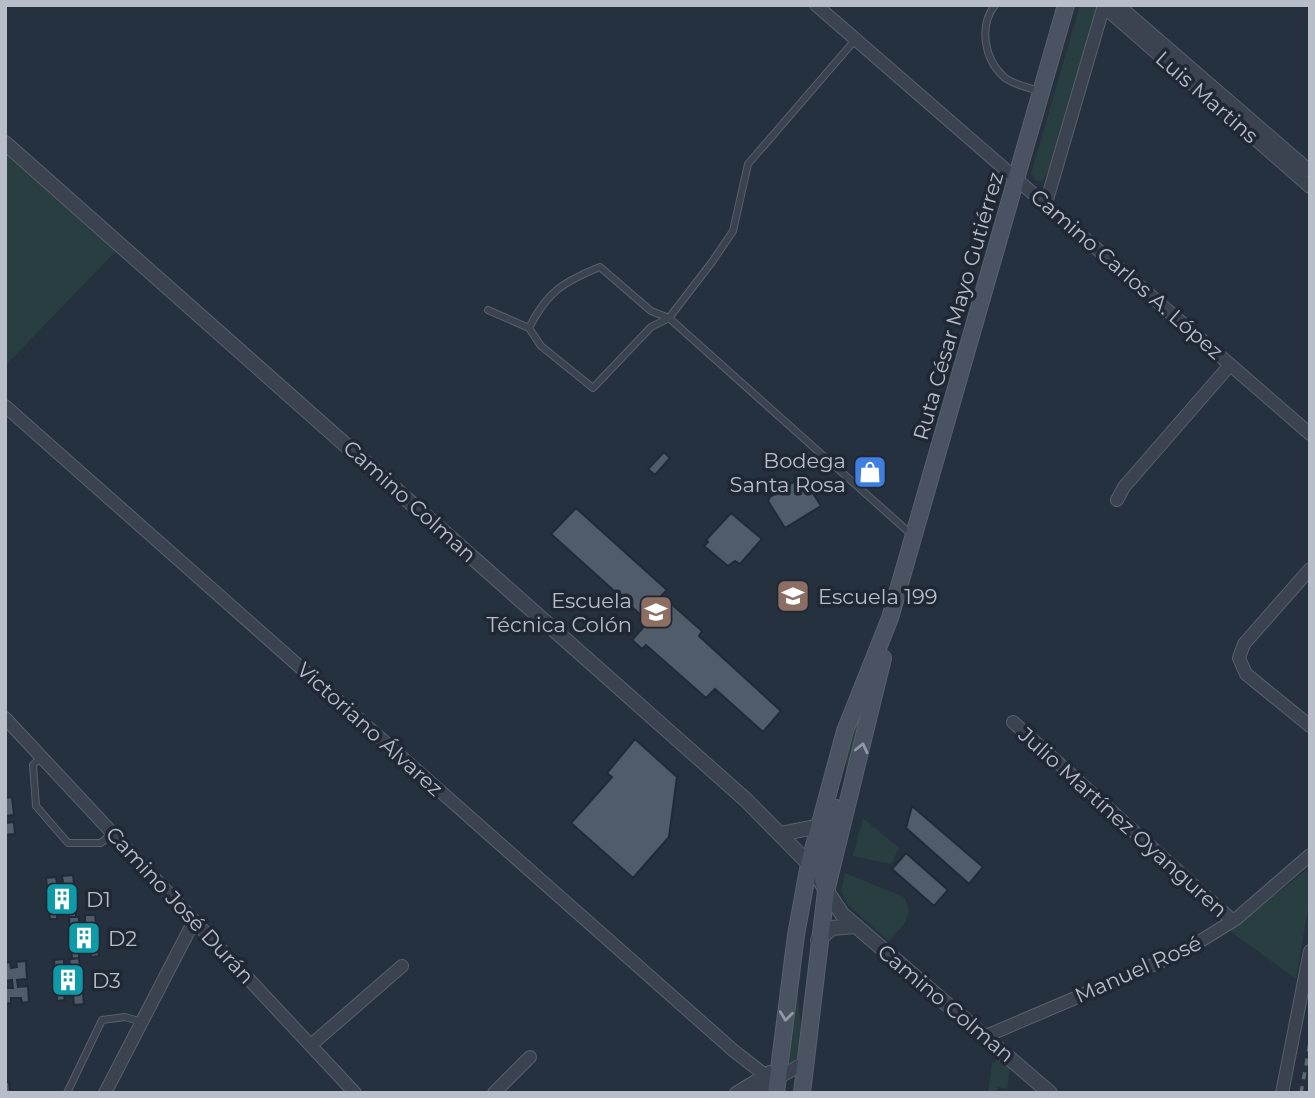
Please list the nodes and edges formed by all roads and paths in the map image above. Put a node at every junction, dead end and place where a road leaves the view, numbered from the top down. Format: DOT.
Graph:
graph roads {
  1 [pos="816,5"];
  2 [pos="995,5"];
  3 [pos="1066,5"];
  4 [pos="1118,5"];
  5 [pos="1104,6"];
  6 [pos="855,40"];
  7 [pos="1042,92"];
  8 [pos="5,143"];
  9 [pos="1310,171"];
  10 [pos="1017,179"];
  11 [pos="1310,187"];
  12 [pos="1046,203"];
  13 [pos="488,310"];
  14 [pos="668,318"];
  15 [pos="529,328"];
  16 [pos="1230,365"];
  17 [pos="5,406"];
  18 [pos="1310,434"];
  19 [pos="1117,500"];
  20 [pos="914,536"];
  21 [pos="1310,569"];
  22 [pos="890,618"];
  23 [pos="5,718"];
  24 [pos="1013,722"];
  25 [pos="1310,726"];
  26 [pos="41,757"];
  27 [pos="838,761"];
  28 [pos="820,826"];
  29 [pos="112,833"];
  30 [pos="780,834"];
  31 [pos="1310,855"];
  32 [pos="821,865"];
  33 [pos="826,891"];
  34 [pos="818,910"];
  35 [pos="842,914"];
  36 [pos="194,921"];
  37 [pos="1233,921"];
  38 [pos="798,923"];
  39 [pos="855,926"];
  40 [pos="818,940"];
  41 [pos="1310,951"];
  42 [pos="402,966"];
  43 [pos="142,1021"];
  44 [pos="808,1027"];
  45 [pos="986,1036"];
  46 [pos="311,1045"];
  47 [pos="734,1051"];
  48 [pos="530,1057"];
  49 [pos="804,1063"];
  50 [pos="775,1078"];
  51 [pos="750,1089"];
  52 [pos="67,1093"];
  53 [pos="106,1093"];
  54 [pos="355,1093"];
  55 [pos="494,1093"];
  56 [pos="736,1093"];
  57 [pos="802,1093"];
  58 [pos="1050,1093"];
  59 [pos="1282,1093"];
  1 -- 6 [label="street, Camino Carlos A. López"];
  2 -- 7 [label="lane"];
  3 -- 7 [label="main road, Ruta César Mayo Gutiérrez"];
  4 -- 9 [label="street, Luis Martins"];
  5 -- 11 [label="street, Luis Martins"];
  5 -- 12 [label="street"];
  6 -- 10 [label="street, Camino Carlos A. López"];
  6 -- 14 [label="lane"];
  7 -- 10 [label="main road, Ruta César Mayo Gutiérrez"];
  8 -- 30 [label="street, Camino Colman"];
  10 -- 12 [label="street, Camino Carlos A. López"];
  10 -- 20 [label="main road, Ruta César Mayo Gutiérrez"];
  12 -- 16 [label="street, Camino Carlos A. López"];
  13 -- 15 [label="lane"];
  14 -- 15 [label="lane"];
  14 -- 15 [label="lane"];
  14 -- 20 [label="lane"];
  16 -- 18 [label="street, Camino Carlos A. López"];
  16 -- 19 [label="street"];
  17 -- 47 [label="street, Victoriano Álvarez"];
  20 -- 22 [label="main road, Ruta César Mayo Gutiérrez"];
  21 -- 25 [label="street"];
  22 -- 27 [label="main road, Ruta César Mayo Gutiérrez"];
  32 -- 22 [label="main road, Ruta César Mayo Gutiérrez, one-way"];
  23 -- 26 [label="street, Camino José Durán"];
  24 -- 37 [label="street, Julio Martínez Oyanguren"];
  26 -- 29 [label="street, Camino José Durán"];
  26 -- 29 [label="lane"];
  27 -- 28 [label="main road, Ruta César Mayo Gutiérrez"];
  27 -- 32 [label="main road"];
  28 -- 30 [label="street"];
  28 -- 32 [label="main road, Ruta César Mayo Gutiérrez"];
  29 -- 36 [label="street, Camino José Durán"];
  30 -- 32 [label="street, Camino Colman"];
  31 -- 37 [label="street, Manuel Rosé"];
  32 -- 33 [label="main road, Ruta César Mayo Gutiérrez"];
  32 -- 33 [label="street, Camino Colman"];
  32 -- 34 [label="main road"];
  32 -- 38 [label="main road, Ruta César Mayo Gutiérrez"];
  33 -- 34 [label="main road, Ruta César Mayo Gutiérrez"];
  33 -- 35 [label="street, Camino Colman"];
  34 -- 35 [label="street"];
  34 -- 38 [label="street"];
  34 -- 40 [label="main road"];
  34 -- 44 [label="main road"];
  35 -- 39 [label="street, Camino Colman"];
  36 -- 43 [label="street"];
  36 -- 46 [label="street, Camino José Durán"];
  37 -- 45 [label="street, Manuel Rosé"];
  38 -- 50 [label="main road, Ruta César Mayo Gutiérrez, one-way"];
  39 -- 40 [label="street"];
  39 -- 45 [label="street, Camino Colman"];
  40 -- 44 [label="main road"];
  41 -- 59 [label="street"];
  42 -- 46 [label="street"];
  43 -- 52 [label="lane"];
  43 -- 53 [label="street"];
  44 -- 49 [label="main road"];
  45 -- 58 [label="street, Camino Colman"];
  46 -- 54 [label="street, Camino José Durán"];
  47 -- 50 [label="street, Victoriano Álvarez"];
  47 -- 51 [label="street, Victoriano Álvarez"];
  48 -- 55 [label="street"];
  49 -- 50 [label="street"];
  49 -- 57 [label="main road"];
  50 -- 51 [label="street"];
  51 -- 56 [label="street"];
}
